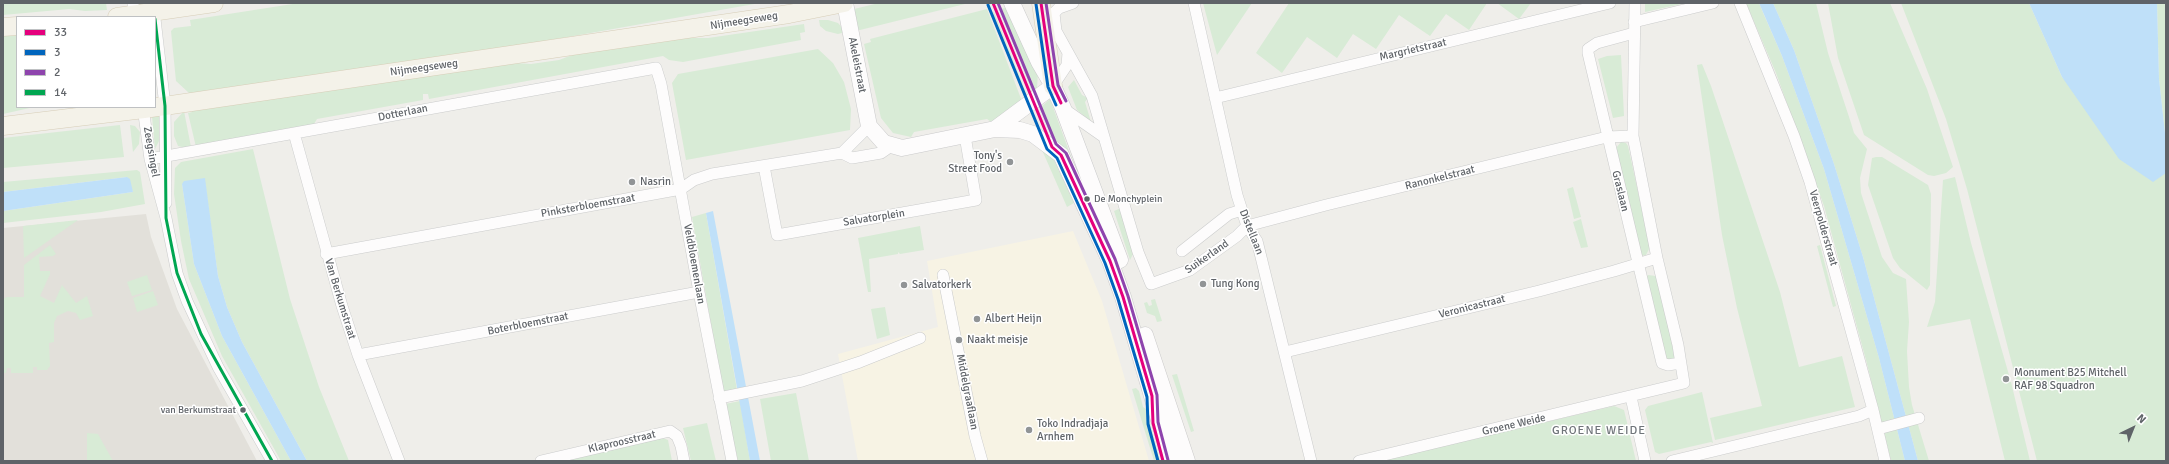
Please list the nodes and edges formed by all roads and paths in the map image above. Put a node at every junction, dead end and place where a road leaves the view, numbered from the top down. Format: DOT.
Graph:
graph roads {
  1 [pos="214,3"];
  2 [pos="845,3"];
  3 [pos="1012,3"];
  4 [pos="1041,3"];
  5 [pos="1073,3"];
  6 [pos="1194,3"];
  7 [pos="1610,3"];
  8 [pos="1635,3"];
  9 [pos="1713,3"];
  10 [pos="1740,3"];
  11 [pos="129,13"];
  12 [pos="154,13"];
  13 [pos="16,26"];
  14 [pos="3,27"];
  15 [pos="1634,27"];
  16 [pos="156,30"];
  17 [pos="1068,53"];
  18 [pos="656,68"];
  19 [pos="1053,86"];
  20 [pos="1215,98"];
  21 [pos="165,106"];
  22 [pos="156,107"];
  23 [pos="144,108"];
  24 [pos="1063,108"];
  25 [pos="3,126"];
  26 [pos="869,126"];
  27 [pos="995,129"];
  28 [pos="294,133"];
  29 [pos="965,136"];
  30 [pos="1633,136"];
  31 [pos="1104,137"];
  32 [pos="1607,137"];
  33 [pos="896,147"];
  34 [pos="842,153"];
  35 [pos="165,158"];
  36 [pos="150,159"];
  37 [pos="764,166"];
  38 [pos="681,189"];
  39 [pos="1242,210"];
  40 [pos="166,218"];
  41 [pos="1247,226"];
  42 [pos="1182,252"];
  43 [pos="326,254"];
  44 [pos="1657,258"];
  45 [pos="1638,265"];
  46 [pos="943,275"];
  47 [pos="699,292"];
  48 [pos="920,338"];
  49 [pos="1285,352"];
  50 [pos="358,355"];
  51 [pos="1680,363"];
  52 [pos="1669,387"];
  53 [pos="1631,397"];
  54 [pos="719,398"];
  55 [pos="1873,410"];
  56 [pos="1916,419"];
  57 [pos="1882,428"];
  58 [pos="272,461"];
  59 [pos="399,461"];
  60 [pos="541,461"];
  61 [pos="684,461"];
  62 [pos="732,461"];
  63 [pos="982,461"];
  64 [pos="1171,461"];
  65 [pos="1187,461"];
  66 [pos="1311,461"];
  67 [pos="1359,461"];
  68 [pos="1645,461"];
  69 [pos="1672,461"];
  70 [pos="1886,461"];
  1 -- 12 [label="main road"];
  2 -- 21 [label="main road, Nijmeegseweg"];
  2 -- 26 [label="street, Akeleistraat"];
  3 -- 19 [label="street"];
  4 -- 19 [label="main road"];
  5 -- 17 [label="street"];
  6 -- 20 [label="street, Distellaan"];
  7 -- 20 [label="street, Margrietstraat"];
  8 -- 15 [label="street, Graslaan"];
  9 -- 15 [label="street, Graslaan"];
  10 -- 55 [label="street, Veerpolderstraat"];
  11 -- 12 [label="main road"];
  13 -- 14 [label="main road"];
  15 -- 30 [label="street, Graslaan"];
  15 -- 32 [label="street, Graslaan"];
  16 -- 21 [label="street, Zeegsingel"];
  17 -- 19 [label="street"];
  17 -- 31 [label="street"];
  18 -- 28 [label="street, Dotterlaan"];
  18 -- 38 [label="street, Veldbloemenlaan"];
  19 -- 24 [label="street"];
  19 -- 27 [label="street"];
  20 -- 39 [label="street, Distellaan"];
  21 -- 22 [label="main road, Nijmeegseweg"];
  21 -- 35 [label="street, Zeegsingel"];
  23 -- 25 [label="main road, Nijmeegseweg"];
  23 -- 36 [label="street, Zeegsingel"];
  24 -- 31 [label="street"];
  24 -- 65 [label="street"];
  26 -- 33 [label="street"];
  26 -- 34 [label="street"];
  27 -- 29 [label="street, Pinksterbloemstraat"];
  27 -- 64 [label="street"];
  28 -- 35 [label="street, Dotterlaan"];
  28 -- 43 [label="street, Van Berkumstraat"];
  29 -- 33 [label="street, Pinksterbloemstraat"];
  29 -- 37 [label="street, Salvatorplein"];
  30 -- 32 [label="street, Ranonkelstraat"];
  30 -- 44 [label="street, Graslaan"];
  31 -- 41 [label="street, Suikerland"];
  32 -- 41 [label="street, Ranonkelstraat"];
  32 -- 45 [label="street, Graslaan"];
  33 -- 34 [label="street, Pinksterbloemstraat"];
  34 -- 37 [label="street, Pinksterbloemstraat"];
  35 -- 36 [label="street, Dotterlaan"];
  35 -- 40 [label="street, Zeegsingel"];
  36 -- 40 [label="street, Zeegsingel"];
  37 -- 38 [label="street, Pinksterbloemstraat"];
  38 -- 43 [label="street, Pinksterbloemstraat"];
  38 -- 47 [label="street, Veldbloemenlaan"];
  39 -- 41 [label="street, Distellaan"];
  39 -- 42 [label="street, Suikerland"];
  40 -- 58 [label="street, Zeegsingel"];
  41 -- 49 [label="street, Distellaan"];
  43 -- 50 [label="street, Van Berkumstraat"];
  44 -- 45 [label="street, Veronicastraat"];
  44 -- 51 [label="street, Graslaan"];
  45 -- 49 [label="street, Veronicastraat"];
  45 -- 51 [label="street, Graslaan"];
  46 -- 63 [label="street, Middelgraaflaan"];
  47 -- 50 [label="street, Boterbloemstraat"];
  47 -- 54 [label="street, Veldbloemenlaan"];
  48 -- 54 [label="street"];
  49 -- 66 [label="street, Distellaan"];
  50 -- 59 [label="street, Van Berkumstraat"];
  51 -- 52 [label="street, Graslaan"];
  52 -- 53 [label="street, Groene Weide"];
  53 -- 67 [label="street, Groene Weide"];
  53 -- 68 [label="street"];
  54 -- 62 [label="street, Veldbloemenlaan"];
  55 -- 57 [label="street, Veerpolderstraat"];
  55 -- 69 [label="street"];
  56 -- 57 [label="street"];
  57 -- 70 [label="street, Veerpolderstraat"];
  60 -- 61 [label="street, Klaproosstraat"];
}
